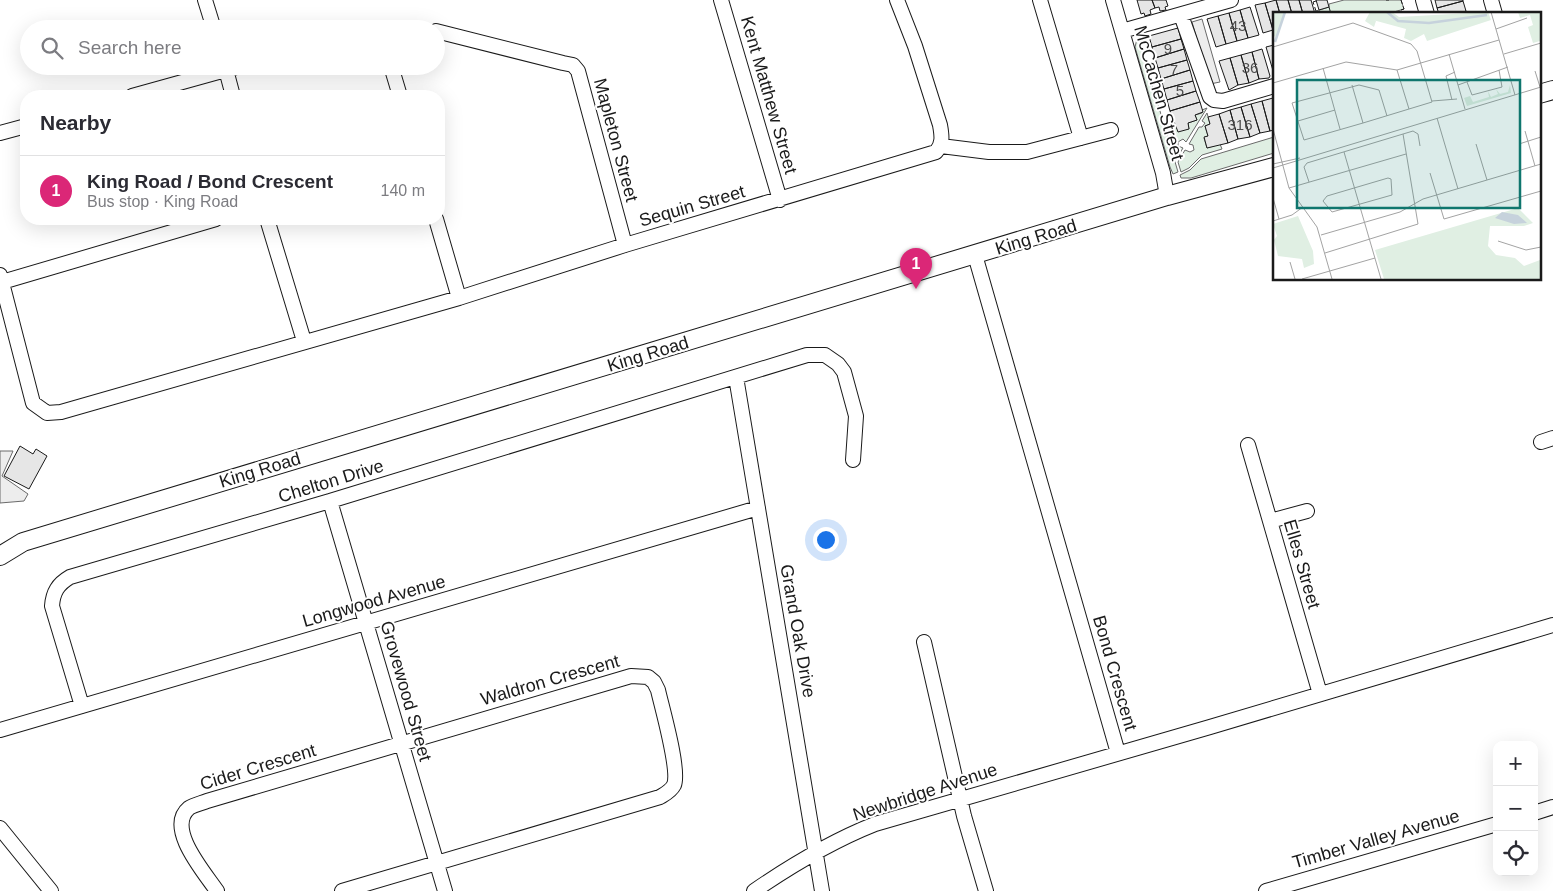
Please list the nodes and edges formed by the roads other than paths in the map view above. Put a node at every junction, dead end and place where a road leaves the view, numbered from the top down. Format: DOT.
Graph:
graph roads {
  1 [pos="205,0"];
  2 [pos="721,0"];
  3 [pos="897,0"];
  4 [pos="1040,0"];
  5 [pos="1113,0"];
  6 [pos="1231,0"];
  7 [pos="1181,15"];
  8 [pos="211,20"];
  9 [pos="1122,31"];
  10 [pos="445,33"];
  11 [pos="202,75"];
  12 [pos="227,75"];
  13 [pos="394,75"];
  14 [pos="1273,86"];
  15 [pos="152,90"];
  16 [pos="231,90"];
  17 [pos="398,90"];
  18 [pos="1553,90"];
  19 [pos="1540,94"];
  20 [pos="20,128"];
  21 [pos="1111,130"];
  22 [pos="0,133"];
  23 [pos="1081,138"];
  24 [pos="941,146"];
  25 [pos="1273,167"];
  26 [pos="1168,196"];
  27 [pos="780,200"];
  28 [pos="194,225"];
  29 [pos="269,225"];
  30 [pos="438,225"];
  31 [pos="625,245"];
  32 [pos="975,255"];
  33 [pos="1,279"];
  34 [pos="459,298"];
  35 [pos="304,341"];
  36 [pos="736,377"];
  37 [pos="1248,445"];
  38 [pos="853,460"];
  39 [pos="330,501"];
  40 [pos="758,508"];
  41 [pos="1308,510"];
  42 [pos="1270,522"];
  43 [pos="0,540"];
  44 [pos="23,542"];
  45 [pos="0,556"];
  46 [pos="367,623"];
  47 [pos="1553,625"];
  48 [pos="924,642"];
  49 [pos="1320,694"];
  50 [pos="82,706"];
  51 [pos="0,730"];
  52 [pos="401,744"];
  53 [pos="1118,753"];
  54 [pos="960,799"];
  55 [pos="1553,807"];
  56 [pos="1538,812"];
  57 [pos="1493,825"];
  58 [pos="0,828"];
  59 [pos="816,852"];
  60 [pos="437,862"];
  61 [pos="44,889"];
  62 [pos="217,891"];
  63 [pos="342,891"];
  64 [pos="445,891"];
  65 [pos="754,891"];
  66 [pos="822,891"];
  67 [pos="986,891"];
  68 [pos="1266,891"];
  1 -- 8 [label="street"];
  2 -- 27 [label="street, Kent Matthew Street"];
  3 -- 24 [label="street"];
  4 -- 23 [label="street"];
  5 -- 9 [label="street, McCachen Street"];
  6 -- 7 [label="street"];
  7 -- 9 [label="street"];
  7 -- 14 [label="street"];
  9 -- 26 [label="street, McCachen Street"];
  10 -- 31 [label="street, Mapleton Street"];
  11 -- 15 [label="street"];
  12 -- 16 [label="street"];
  13 -- 17 [label="street"];
  18 -- 19 [label="main road"];
  20 -- 22 [label="street"];
  21 -- 23 [label="street"];
  23 -- 24 [label="street"];
  24 -- 27 [label="street, Sequin Street"];
  25 -- 26 [label="main road, King Road"];
  26 -- 32 [label="main road, King Road"];
  27 -- 31 [label="street, Sequin Street"];
  28 -- 33 [label="street"];
  29 -- 35 [label="street"];
  30 -- 34 [label="street"];
  31 -- 34 [label="street, Sequin Street"];
  32 -- 44 [label="main road, King Road"];
  32 -- 53 [label="street, Bond Crescent"];
  33 -- 35 [label="street, Sequin Street"];
  34 -- 35 [label="street, Sequin Street"];
  36 -- 38 [label="street, Chelton Drive"];
  36 -- 39 [label="street, Chelton Drive"];
  36 -- 40 [label="street, Grand Oak Drive"];
  37 -- 42 [label="street, Elles Street"];
  39 -- 46 [label="street, Grovewood Street"];
  39 -- 50 [label="street, Chelton Drive"];
  40 -- 46 [label="street, Longwood Avenue"];
  40 -- 59 [label="street, Grand Oak Drive"];
  41 -- 42 [label="street"];
  42 -- 49 [label="street, Elles Street"];
  43 -- 44 [label="main road, King Road"];
  44 -- 45 [label="main road, King Road"];
  46 -- 50 [label="street, Longwood Avenue"];
  46 -- 52 [label="street, Grovewood Street"];
  47 -- 49 [label="street, Bond Crescent"];
  48 -- 54 [label="street"];
  49 -- 53 [label="street, Bond Crescent"];
  50 -- 51 [label="street, Longwood Avenue"];
  52 -- 60 [label="street, Grovewood Street"];
  52 -- 60 [label="street, Waldron Crescent"];
  52 -- 62 [label="street, Cider Crescent"];
  53 -- 54 [label="street, Newbridge Avenue"];
  54 -- 59 [label="street, Newbridge Avenue"];
  54 -- 67 [label="street"];
  55 -- 56 [label="street"];
  57 -- 68 [label="street, Timber Valley Avenue"];
  58 -- 61 [label="street"];
  59 -- 65 [label="street, Newbridge Avenue"];
  59 -- 66 [label="street, Grand Oak Drive"];
  60 -- 63 [label="street"];
  60 -- 64 [label="street, Grovewood Street"];
}
